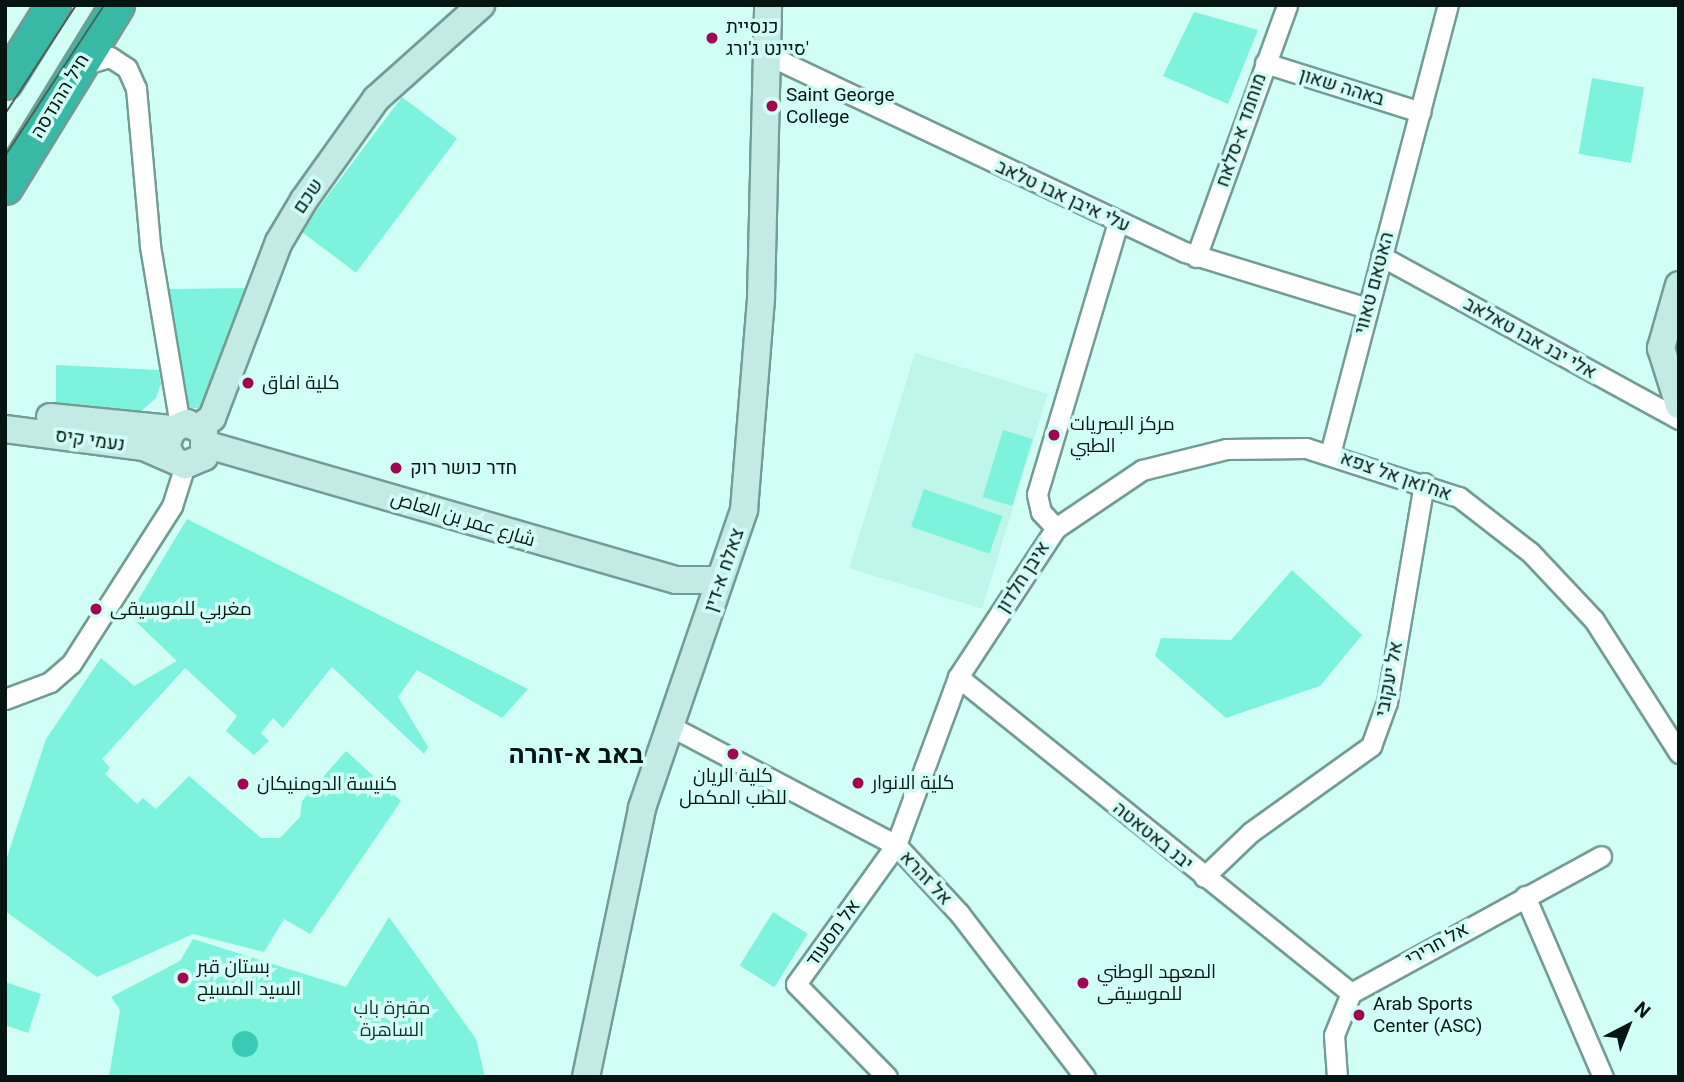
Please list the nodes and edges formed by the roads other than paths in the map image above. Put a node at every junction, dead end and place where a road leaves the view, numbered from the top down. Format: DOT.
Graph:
graph roads {
  1 [pos="53,5"];
  2 [pos="117,5"];
  3 [pos="481,5"];
  4 [pos="768,5"];
  5 [pos="1287,5"];
  6 [pos="1448,5"];
  7 [pos="770,56"];
  8 [pos="1265,63"];
  9 [pos="75,70"];
  10 [pos="5,82"];
  11 [pos="1420,112"];
  12 [pos="5,187"];
  13 [pos="1118,223"];
  14 [pos="1381,256"];
  15 [pos="1196,257"];
  16 [pos="1679,285"];
  17 [pos="1367,308"];
  18 [pos="1679,405"];
  19 [pos="5,412"];
  20 [pos="1679,419"];
  21 [pos="5,429"];
  22 [pos="190,431"];
  23 [pos="1330,454"];
  24 [pos="178,462"];
  25 [pos="1424,483"];
  26 [pos="1056,528"];
  27 [pos="719,580"];
  28 [pos="958,677"];
  29 [pos="11,697"];
  30 [pos="674,727"];
  31 [pos="1679,753"];
  32 [pos="896,845"];
  33 [pos="1601,856"];
  34 [pos="1204,877"];
  35 [pos="1525,896"];
  36 [pos="1351,993"];
  37 [pos="586,1077"];
  38 [pos="887,1077"];
  39 [pos="1085,1077"];
  40 [pos="1337,1077"];
  41 [pos="1603,1077"];
  1 -- 10 [label="highway"];
  2 -- 9 [label="highway, חיל ההנדסה"];
  3 -- 22 [label="street, שכם"];
  4 -- 7 [label="street, צאלח א-דין"];
  5 -- 8 [label="street, מוחמד א-סלאח"];
  6 -- 11 [label="street, האטאם טאווי"];
  7 -- 13 [label="street, עלי איבן אבו טלאב"];
  7 -- 27 [label="street, צאלח א-דין"];
  8 -- 11 [label="street, באהה שאון"];
  8 -- 15 [label="street, מוחמד א-סלאח"];
  9 -- 12 [label="highway, חיל ההנדסה"];
  9 -- 22 [label="street"];
  11 -- 14 [label="street, האטאם טאווי"];
  13 -- 15 [label="street, עלי איבן אבו טלאב"];
  13 -- 26 [label="street, איבן חלדון"];
  14 -- 17 [label="street, האטאם טאווי"];
  14 -- 20 [label="street, אלי יבנ אבו טאלאב"];
  15 -- 17 [label="street, עלי איבן אבו טלאב"];
  16 -- 18 [label="street"];
  17 -- 23 [label="street, האטאם טאווי"];
  19 -- 22 [label="street, נעמי קיס"];
  21 -- 24 [label="street, נעמי קיס"];
  22 -- 24 [label="street"];
  22 -- 24 [label="street, שכם"];
  22 -- 27 [label="street, شارع عمر بن العاص"];
  23 -- 25 [label="street, אח'ואן אל צפא"];
  23 -- 26 [label="street, אח'ואן אל צפא"];
  24 -- 29 [label="street"];
  25 -- 31 [label="street, אח'ואן אל צפא"];
  25 -- 34 [label="street, אל יעקובי"];
  26 -- 28 [label="street, איבן חלדון"];
  27 -- 30 [label="street, צאלח א-דין"];
  28 -- 32 [label="street, איבן חלדון"];
  28 -- 34 [label="street, יבנ באטאטה"];
  30 -- 32 [label="street, אל זהרא"];
  30 -- 37 [label="street, צאלח א-דין"];
  32 -- 38 [label="street, אל מסעוד"];
  32 -- 39 [label="street, אל זהרא"];
  33 -- 35 [label="street, אל חרירי"];
  34 -- 36 [label="street, יבנ באטאטה"];
  35 -- 36 [label="street, אל חרירי"];
  35 -- 41 [label="street"];
  36 -- 40 [label="street"];
}
